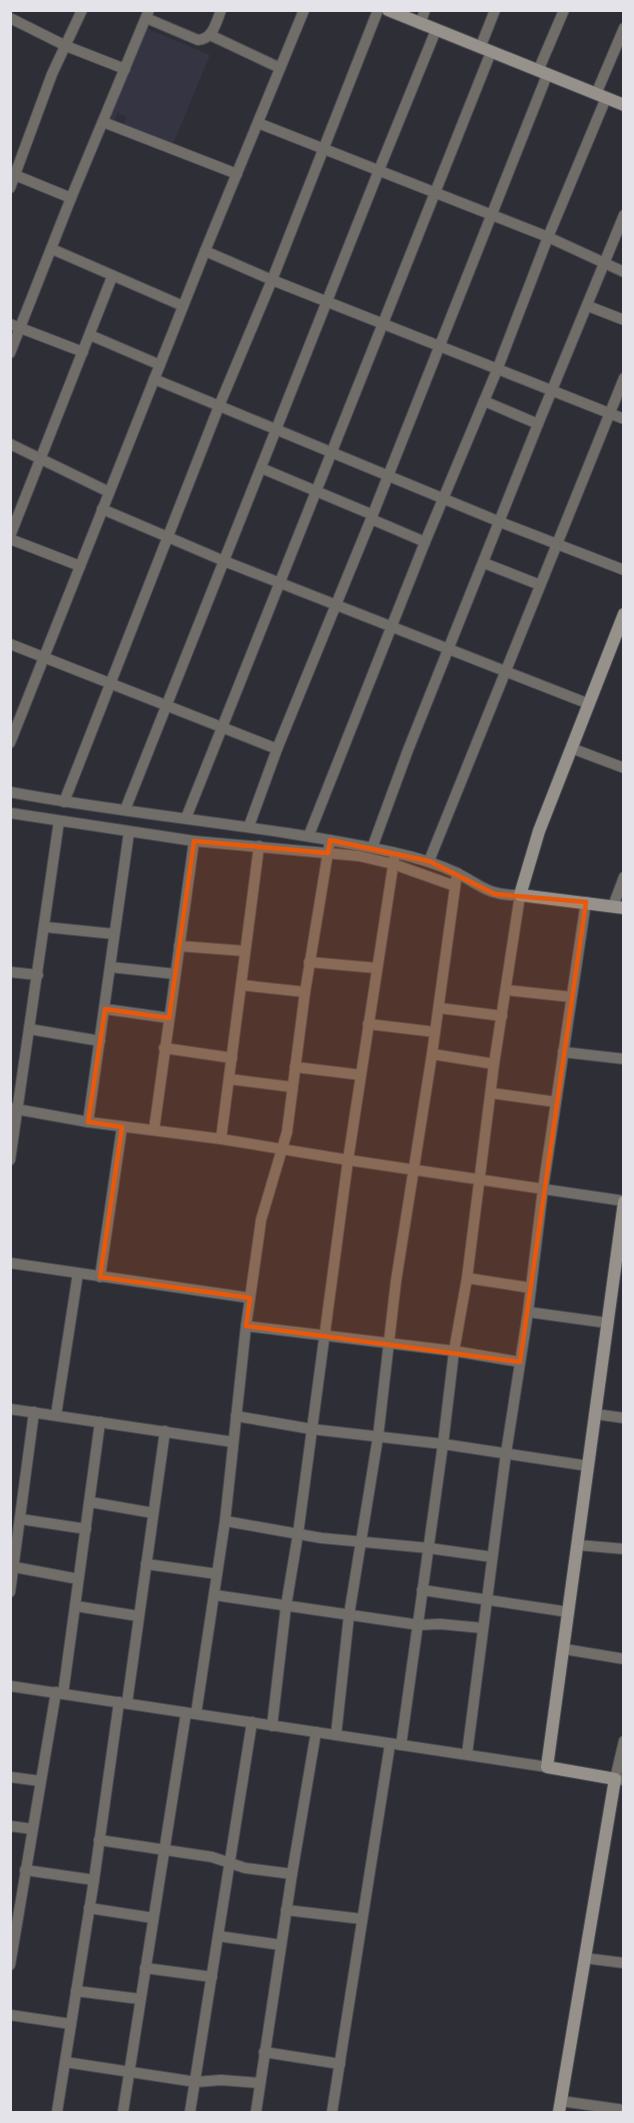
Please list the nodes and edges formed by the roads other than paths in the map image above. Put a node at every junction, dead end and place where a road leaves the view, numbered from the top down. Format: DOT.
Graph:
graph roads {
  1 [pos="82,10"];
  2 [pos="221,10"];
  3 [pos="304,10"];
  4 [pos="378,10"];
  5 [pos="387,10"];
  6 [pos="426,10"];
  7 [pos="495,10"];
  8 [pos="564,10"];
  9 [pos="147,14"];
  10 [pos="12,18"];
  11 [pos="420,24"];
  12 [pos="624,28"];
  13 [pos="436,30"];
  14 [pos="210,35"];
  15 [pos="66,46"];
  16 [pos="485,50"];
  17 [pos="280,68"];
  18 [pos="125,69"];
  19 [pos="543,73"];
  20 [pos="601,96"];
  21 [pos="624,105"];
  22 [pos="103,122"];
  23 [pos="258,123"];
  24 [pos="325,148"];
  25 [pos="379,170"];
  26 [pos="13,174"];
  27 [pos="237,174"];
  28 [pos="10,188"];
  29 [pos="435,193"];
  30 [pos="71,198"];
  31 [pos="491,214"];
  32 [pos="624,215"];
  33 [pos="548,237"];
  34 [pos="52,249"];
  35 [pos="205,251"];
  36 [pos="605,263"];
  37 [pos="624,272"];
  38 [pos="112,277"];
  39 [pos="272,280"];
  40 [pos="327,301"];
  41 [pos="183,306"];
  42 [pos="588,306"];
  43 [pos="624,320"];
  44 [pos="383,323"];
  45 [pos="15,326"];
  46 [pos="90,335"];
  47 [pos="439,346"];
  48 [pos="83,352"];
  49 [pos="10,353"];
  50 [pos="160,365"];
  51 [pos="497,369"];
  52 [pos="624,378"];
  53 [pos="154,379"];
  54 [pos="551,392"];
  55 [pos="484,401"];
  56 [pos="219,406"];
  57 [pos="610,414"];
  58 [pos="624,419"];
  59 [pos="538,424"];
  60 [pos="276,429"];
  61 [pos="10,444"];
  62 [pos="332,451"];
  63 [pos="42,459"];
  64 [pos="261,468"];
  65 [pos="389,475"];
  66 [pos="109,492"];
  67 [pos="316,492"];
  68 [pos="444,499"];
  69 [pos="102,509"];
  70 [pos="372,517"];
  71 [pos="500,522"];
  72 [pos="10,537"];
  73 [pos="168,538"];
  74 [pos="425,542"];
  75 [pos="556,544"];
  76 [pos="224,561"];
  77 [pos="484,563"];
  78 [pos="80,566"];
  79 [pos="624,570"];
  80 [pos="280,582"];
  81 [pos="540,585"];
  82 [pos="336,604"];
  83 [pos="622,623"];
  84 [pos="393,627"];
  85 [pos="10,644"];
  86 [pos="450,650"];
  87 [pos="44,659"];
  88 [pos="506,673"];
  89 [pos="110,683"];
  90 [pos="588,704"];
  91 [pos="165,706"];
  92 [pos="221,728"];
  93 [pos="10,743"];
  94 [pos="571,748"];
  95 [pos="277,749"];
  96 [pos="624,768"];
  97 [pos="10,792"];
  98 [pos="64,802"];
  99 [pos="125,810"];
  100 [pos="10,813"];
  101 [pos="186,818"];
  102 [pos="59,821"];
  103 [pos="249,826"];
  104 [pos="129,832"];
  105 [pos="309,835"];
  106 [pos="330,840"];
  107 [pos="194,841"];
  108 [pos="259,846"];
  109 [pos="372,848"];
  110 [pos="328,853"];
  111 [pos="394,858"];
  112 [pos="429,861"];
  113 [pos="457,873"];
  114 [pos="624,877"];
  115 [pos="455,886"];
  116 [pos="520,895"];
  117 [pos="586,902"];
  118 [pos="618,907"];
  119 [pos="45,927"];
  120 [pos="114,934"];
  121 [pos="179,945"];
  122 [pos="245,951"];
  123 [pos="309,962"];
  124 [pos="110,967"];
  125 [pos="376,968"];
  126 [pos="10,972"];
  127 [pos="175,974"];
  128 [pos="38,975"];
  129 [pos="241,985"];
  130 [pos="506,990"];
  131 [pos="305,992"];
  132 [pos="571,997"];
  133 [pos="439,1008"];
  134 [pos="105,1009"];
  135 [pos="502,1016"];
  136 [pos="169,1018"];
  137 [pos="368,1024"];
  138 [pos="30,1029"];
  139 [pos="435,1032"];
  140 [pos="100,1041"];
  141 [pos="164,1048"];
  142 [pos="563,1052"];
  143 [pos="432,1054"];
  144 [pos="232,1058"];
  145 [pos="624,1059"];
  146 [pos="494,1064"];
  147 [pos="295,1067"];
  148 [pos="361,1075"];
  149 [pos="229,1079"];
  150 [pos="292,1087"];
  151 [pos="491,1094"];
  152 [pos="556,1102"];
  153 [pos="14,1109"];
  154 [pos="88,1122"];
  155 [pos="122,1126"];
  156 [pos="153,1130"];
  157 [pos="221,1139"];
  158 [pos="283,1148"];
  159 [pos="10,1160"];
  160 [pos="348,1160"];
  161 [pos="415,1170"];
  162 [pos="479,1179"];
  163 [pos="543,1189"];
  164 [pos="624,1201"];
  165 [pos="621,1245"];
  166 [pos="10,1263"];
  167 [pos="78,1273"];
  168 [pos="100,1277"];
  169 [pos="467,1278"];
  170 [pos="531,1288"];
  171 [pos="250,1298"];
  172 [pos="528,1312"];
  173 [pos="608,1323"];
  174 [pos="246,1326"];
  175 [pos="325,1336"];
  176 [pos="388,1343"];
  177 [pos="454,1351"];
  178 [pos="520,1362"];
  179 [pos="10,1409"];
  180 [pos="34,1412"];
  181 [pos="56,1414"];
  182 [pos="595,1414"];
  183 [pos="236,1416"];
  184 [pos="624,1418"];
  185 [pos="100,1422"];
  186 [pos="312,1429"];
  187 [pos="165,1431"];
  188 [pos="378,1437"];
  189 [pos="233,1442"];
  190 [pos="443,1444"];
  191 [pos="506,1454"];
  192 [pos="588,1466"];
  193 [pos="90,1502"];
  194 [pos="153,1513"];
  195 [pos="20,1520"];
  196 [pos="225,1521"];
  197 [pos="86,1529"];
  198 [pos="298,1534"];
  199 [pos="359,1541"];
  200 [pos="14,1545"];
  201 [pos="578,1545"];
  202 [pos="428,1548"];
  203 [pos="624,1549"];
  204 [pos="492,1557"];
  205 [pos="146,1564"];
  206 [pos="14,1567"];
  207 [pos="217,1574"];
  208 [pos="78,1579"];
  209 [pos="422,1590"];
  210 [pos="10,1592"];
  211 [pos="214,1595"];
  212 [pos="486,1600"];
  213 [pos="75,1606"];
  214 [pos="286,1606"];
  215 [pos="568,1612"];
  216 [pos="349,1615"];
  217 [pos="138,1616"];
  218 [pos="419,1625"];
  219 [pos="482,1628"];
  220 [pos="564,1649"];
  221 [pos="624,1659"];
  222 [pos="10,1686"];
  223 [pos="59,1693"];
  224 [pos="123,1702"];
  225 [pos="191,1713"];
  226 [pos="252,1722"];
  227 [pos="272,1726"];
  228 [pos="316,1732"];
  229 [pos="336,1735"];
  230 [pos="624,1741"];
  231 [pos="395,1744"];
  232 [pos="467,1754"];
  233 [pos="547,1767"];
  234 [pos="10,1777"];
  235 [pos="620,1779"];
  236 [pos="40,1781"];
  237 [pos="10,1826"];
  238 [pos="32,1829"];
  239 [pos="99,1840"];
  240 [pos="163,1850"];
  241 [pos="229,1862"];
  242 [pos="25,1870"];
  243 [pos="292,1874"];
  244 [pos="94,1880"];
  245 [pos="15,1902"];
  246 [pos="89,1908"];
  247 [pos="286,1910"];
  248 [pos="153,1918"];
  249 [pos="362,1918"];
  250 [pos="218,1936"];
  251 [pos="281,1946"];
  252 [pos="584,1958"];
  253 [pos="624,1963"];
  254 [pos="10,1965"];
  255 [pos="145,1968"];
  256 [pos="212,1977"];
  257 [pos="76,1991"];
  258 [pos="140,1999"];
  259 [pos="10,2015"];
  260 [pos="71,2024"];
  261 [pos="264,2052"];
  262 [pos="65,2062"];
  263 [pos="340,2064"];
  264 [pos="129,2072"];
  265 [pos="196,2082"];
  266 [pos="260,2083"];
  267 [pos="560,2106"];
  268 [pos="624,2109"];
  269 [pos="57,2112"];
  270 [pos="123,2112"];
  271 [pos="190,2112"];
  272 [pos="256,2112"];
  273 [pos="332,2112"];
  1 -- 15 [label="street"];
  2 -- 14 [label="street"];
  3 -- 17 [label="street"];
  4 -- 24 [label="street"];
  5 -- 11 [label="main road"];
  6 -- 11 [label="street"];
  7 -- 16 [label="street"];
  8 -- 19 [label="street"];
  9 -- 14 [label="street"];
  9 -- 18 [label="street"];
  10 -- 15 [label="street"];
  11 -- 13 [label="main road"];
  12 -- 20 [label="street"];
  13 -- 16 [label="main road"];
  13 -- 25 [label="street"];
  14 -- 17 [label="street"];
  15 -- 18 [label="street"];
  15 -- 26 [label="street"];
  16 -- 19 [label="main road"];
  16 -- 29 [label="street"];
  17 -- 23 [label="street"];
  18 -- 22 [label="street"];
  19 -- 20 [label="main road"];
  19 -- 31 [label="street"];
  20 -- 21 [label="main road"];
  20 -- 33 [label="street"];
  22 -- 27 [label="street"];
  22 -- 30 [label="street"];
  23 -- 24 [label="street"];
  23 -- 27 [label="street"];
  24 -- 25 [label="street"];
  24 -- 39 [label="street"];
  25 -- 29 [label="street"];
  25 -- 40 [label="street"];
  26 -- 28 [label="street"];
  26 -- 30 [label="street"];
  27 -- 35 [label="street"];
  29 -- 31 [label="street"];
  29 -- 44 [label="street"];
  30 -- 34 [label="street"];
  31 -- 33 [label="street"];
  31 -- 47 [label="street"];
  32 -- 36 [label="street"];
  33 -- 36 [label="street"];
  33 -- 51 [label="street"];
  34 -- 38 [label="street"];
  34 -- 45 [label="street"];
  35 -- 39 [label="street"];
  35 -- 41 [label="street"];
  36 -- 37 [label="street"];
  36 -- 42 [label="street"];
  38 -- 41 [label="street"];
  38 -- 46 [label="street"];
  39 -- 40 [label="street"];
  39 -- 56 [label="street"];
  40 -- 44 [label="street"];
  40 -- 60 [label="street"];
  41 -- 50 [label="street"];
  42 -- 43 [label="street"];
  42 -- 54 [label="street"];
  44 -- 47 [label="street"];
  44 -- 62 [label="street"];
  45 -- 48 [label="street"];
  45 -- 49 [label="street"];
  46 -- 48 [label="street"];
  46 -- 50 [label="street"];
  47 -- 51 [label="street"];
  47 -- 65 [label="street"];
  48 -- 63 [label="street"];
  50 -- 53 [label="street"];
  51 -- 54 [label="street"];
  51 -- 55 [label="street"];
  52 -- 57 [label="street"];
  53 -- 56 [label="street"];
  53 -- 66 [label="street"];
  54 -- 57 [label="street"];
  54 -- 59 [label="street"];
  55 -- 59 [label="street"];
  55 -- 68 [label="street"];
  56 -- 60 [label="street"];
  56 -- 73 [label="street"];
  57 -- 58 [label="street"];
  57 -- 75 [label="street"];
  59 -- 71 [label="street"];
  60 -- 62 [label="street"];
  60 -- 64 [label="street"];
  61 -- 63 [label="street"];
  62 -- 65 [label="street"];
  62 -- 67 [label="street"];
  63 -- 66 [label="street"];
  63 -- 72 [label="street"];
  64 -- 67 [label="street"];
  64 -- 76 [label="street"];
  65 -- 68 [label="street"];
  65 -- 70 [label="street"];
  66 -- 69 [label="street"];
  67 -- 70 [label="street"];
  67 -- 80 [label="street"];
  68 -- 71 [label="street"];
  68 -- 74 [label="street"];
  69 -- 73 [label="street"];
  69 -- 78 [label="street"];
  70 -- 74 [label="street"];
  70 -- 82 [label="street"];
  71 -- 75 [label="street"];
  71 -- 77 [label="street"];
  72 -- 78 [label="street"];
  73 -- 76 [label="street"];
  73 -- 89 [label="street"];
  74 -- 84 [label="street"];
  75 -- 79 [label="street"];
  75 -- 81 [label="street"];
  76 -- 80 [label="street"];
  76 -- 91 [label="street"];
  77 -- 81 [label="street"];
  77 -- 86 [label="street"];
  78 -- 87 [label="street"];
  80 -- 82 [label="street"];
  80 -- 92 [label="street"];
  81 -- 88 [label="street"];
  82 -- 84 [label="street"];
  82 -- 95 [label="street"];
  83 -- 90 [label="main road"];
  84 -- 86 [label="street"];
  84 -- 105 [label="street"];
  85 -- 87 [label="street"];
  86 -- 88 [label="street"];
  86 -- 109 [label="street"];
  87 -- 89 [label="street"];
  87 -- 93 [label="street"];
  88 -- 90 [label="street"];
  88 -- 112 [label="street"];
  89 -- 91 [label="street"];
  89 -- 98 [label="street"];
  90 -- 94 [label="main road"];
  91 -- 92 [label="street"];
  91 -- 99 [label="street"];
  92 -- 95 [label="street"];
  92 -- 101 [label="street"];
  94 -- 96 [label="street"];
  94 -- 116 [label="main road"];
  95 -- 103 [label="street"];
  97 -- 98 [label="street"];
  98 -- 99 [label="street"];
  99 -- 101 [label="street"];
  100 -- 102 [label="street"];
  101 -- 103 [label="street"];
  102 -- 104 [label="street"];
  102 -- 119 [label="street"];
  103 -- 105 [label="street"];
  104 -- 107 [label="street"];
  104 -- 120 [label="street"];
  105 -- 106 [label="street"];
  106 -- 109 [label="street"];
  106 -- 110 [label="street"];
  107 -- 108 [label="street"];
  107 -- 121 [label="street"];
  108 -- 110 [label="street"];
  108 -- 122 [label="street"];
  109 -- 111 [label="street"];
  110 -- 111 [label="street"];
  110 -- 123 [label="street"];
  111 -- 112 [label="street"];
  111 -- 115 [label="street"];
  111 -- 125 [label="street"];
  112 -- 113 [label="street"];
  113 -- 115 [label="street"];
  113 -- 116 [label="street"];
  114 -- 118 [label="street"];
  115 -- 133 [label="street"];
  116 -- 117 [label="main road"];
  116 -- 130 [label="street"];
  117 -- 118 [label="main road"];
  117 -- 132 [label="street"];
  119 -- 120 [label="street"];
  119 -- 128 [label="street"];
  120 -- 124 [label="street"];
  121 -- 122 [label="street"];
  121 -- 127 [label="street"];
  122 -- 129 [label="street"];
  123 -- 125 [label="street"];
  123 -- 131 [label="street"];
  124 -- 127 [label="street"];
  124 -- 134 [label="street"];
  125 -- 137 [label="street"];
  126 -- 128 [label="street"];
  127 -- 136 [label="street"];
  128 -- 138 [label="street"];
  129 -- 131 [label="street"];
  129 -- 144 [label="street"];
  130 -- 132 [label="street"];
  130 -- 135 [label="street"];
  131 -- 147 [label="street"];
  132 -- 142 [label="street"];
  133 -- 135 [label="street"];
  133 -- 139 [label="street"];
  134 -- 136 [label="street"];
  134 -- 140 [label="street"];
  135 -- 146 [label="street"];
  136 -- 141 [label="street"];
  137 -- 139 [label="street"];
  137 -- 148 [label="street"];
  138 -- 140 [label="street"];
  138 -- 153 [label="street"];
  139 -- 143 [label="street"];
  140 -- 154 [label="street"];
  141 -- 144 [label="street"];
  141 -- 156 [label="street"];
  142 -- 145 [label="street"];
  142 -- 152 [label="street"];
  143 -- 146 [label="street"];
  143 -- 161 [label="street"];
  144 -- 149 [label="street"];
  146 -- 151 [label="street"];
  147 -- 148 [label="street"];
  147 -- 150 [label="street"];
  148 -- 160 [label="street"];
  149 -- 150 [label="street"];
  149 -- 157 [label="street"];
  150 -- 158 [label="street"];
  151 -- 152 [label="street"];
  151 -- 162 [label="street"];
  152 -- 163 [label="street"];
  153 -- 154 [label="street"];
  153 -- 159 [label="street"];
  154 -- 155 [label="street"];
  155 -- 156 [label="street"];
  155 -- 168 [label="street"];
  156 -- 157 [label="street"];
  157 -- 158 [label="street"];
  158 -- 160 [label="street"];
  158 -- 171 [label="street"];
  160 -- 161 [label="street"];
  160 -- 175 [label="street"];
  161 -- 162 [label="street"];
  161 -- 176 [label="street"];
  162 -- 163 [label="street"];
  162 -- 169 [label="street"];
  163 -- 164 [label="street"];
  163 -- 170 [label="street"];
  164 -- 165 [label="main road"];
  165 -- 173 [label="main road"];
  166 -- 167 [label="street"];
  167 -- 168 [label="street"];
  167 -- 181 [label="street"];
  168 -- 171 [label="street"];
  169 -- 170 [label="street"];
  169 -- 177 [label="street"];
  170 -- 172 [label="street"];
  171 -- 174 [label="street"];
  172 -- 173 [label="street"];
  172 -- 178 [label="street"];
  173 -- 182 [label="main road"];
  174 -- 175 [label="street"];
  174 -- 183 [label="street"];
  175 -- 176 [label="street"];
  175 -- 186 [label="street"];
  176 -- 177 [label="street"];
  176 -- 188 [label="street"];
  177 -- 178 [label="street"];
  177 -- 190 [label="street"];
  178 -- 191 [label="street"];
  179 -- 180 [label="street"];
  180 -- 181 [label="street"];
  180 -- 195 [label="street"];
  181 -- 185 [label="street"];
  182 -- 184 [label="street"];
  182 -- 192 [label="main road"];
  183 -- 186 [label="street"];
  183 -- 189 [label="street"];
  185 -- 187 [label="street"];
  185 -- 193 [label="street"];
  186 -- 188 [label="street"];
  186 -- 198 [label="street"];
  187 -- 189 [label="street"];
  187 -- 194 [label="street"];
  188 -- 190 [label="street"];
  188 -- 199 [label="street"];
  189 -- 196 [label="street"];
  190 -- 191 [label="street"];
  190 -- 202 [label="street"];
  191 -- 192 [label="street"];
  191 -- 204 [label="street"];
  192 -- 201 [label="main road"];
  193 -- 194 [label="street"];
  193 -- 197 [label="street"];
  194 -- 205 [label="street"];
  195 -- 197 [label="street"];
  195 -- 200 [label="street"];
  196 -- 198 [label="street"];
  196 -- 207 [label="street"];
  197 -- 208 [label="street"];
  198 -- 199 [label="street"];
  198 -- 214 [label="street"];
  199 -- 202 [label="street"];
  199 -- 216 [label="street"];
  200 -- 206 [label="street"];
  201 -- 203 [label="street"];
  201 -- 215 [label="main road"];
  202 -- 204 [label="street"];
  202 -- 209 [label="street"];
  204 -- 212 [label="street"];
  205 -- 207 [label="street"];
  205 -- 217 [label="street"];
  206 -- 208 [label="street"];
  206 -- 210 [label="street"];
  207 -- 211 [label="street"];
  208 -- 213 [label="street"];
  209 -- 212 [label="street"];
  209 -- 218 [label="street"];
  211 -- 214 [label="street"];
  211 -- 225 [label="street"];
  212 -- 215 [label="street"];
  212 -- 219 [label="street"];
  213 -- 217 [label="street"];
  213 -- 223 [label="street"];
  214 -- 216 [label="street"];
  214 -- 227 [label="street"];
  215 -- 220 [label="main road"];
  216 -- 218 [label="street"];
  216 -- 229 [label="street"];
  217 -- 224 [label="street"];
  218 -- 219 [label="street"];
  218 -- 231 [label="street"];
  219 -- 232 [label="street"];
  220 -- 221 [label="street"];
  220 -- 233 [label="main road"];
  222 -- 223 [label="street"];
  223 -- 224 [label="street"];
  223 -- 236 [label="street"];
  224 -- 225 [label="street"];
  224 -- 239 [label="street"];
  225 -- 226 [label="street"];
  225 -- 240 [label="street"];
  226 -- 227 [label="street"];
  226 -- 241 [label="street"];
  227 -- 228 [label="street"];
  228 -- 229 [label="street"];
  228 -- 243 [label="street"];
  229 -- 231 [label="street"];
  230 -- 235 [label="street"];
  231 -- 232 [label="street"];
  231 -- 249 [label="street"];
  232 -- 233 [label="street"];
  233 -- 235 [label="main road"];
  234 -- 236 [label="street"];
  235 -- 252 [label="main road"];
  236 -- 238 [label="street"];
  237 -- 238 [label="street"];
  238 -- 242 [label="street"];
  239 -- 240 [label="street"];
  239 -- 244 [label="street"];
  240 -- 241 [label="street"];
  240 -- 248 [label="street"];
  241 -- 243 [label="street"];
  241 -- 250 [label="street"];
  242 -- 244 [label="street"];
  242 -- 245 [label="street"];
  243 -- 247 [label="street"];
  244 -- 246 [label="street"];
  245 -- 254 [label="street"];
  246 -- 248 [label="street"];
  246 -- 257 [label="street"];
  247 -- 249 [label="street"];
  247 -- 251 [label="street"];
  248 -- 255 [label="street"];
  249 -- 263 [label="street"];
  250 -- 251 [label="street"];
  250 -- 256 [label="street"];
  251 -- 261 [label="street"];
  252 -- 253 [label="street"];
  252 -- 267 [label="main road"];
  255 -- 256 [label="street"];
  255 -- 258 [label="street"];
  256 -- 265 [label="street"];
  257 -- 258 [label="street"];
  257 -- 260 [label="street"];
  258 -- 264 [label="street"];
  259 -- 260 [label="street"];
  260 -- 262 [label="street"];
  261 -- 263 [label="street"];
  261 -- 266 [label="street"];
  262 -- 264 [label="street"];
  262 -- 269 [label="street"];
  263 -- 273 [label="street"];
  264 -- 265 [label="street"];
  264 -- 270 [label="street"];
  265 -- 266 [label="street"];
  265 -- 271 [label="street"];
  266 -- 272 [label="street"];
  267 -- 268 [label="street"];
}
